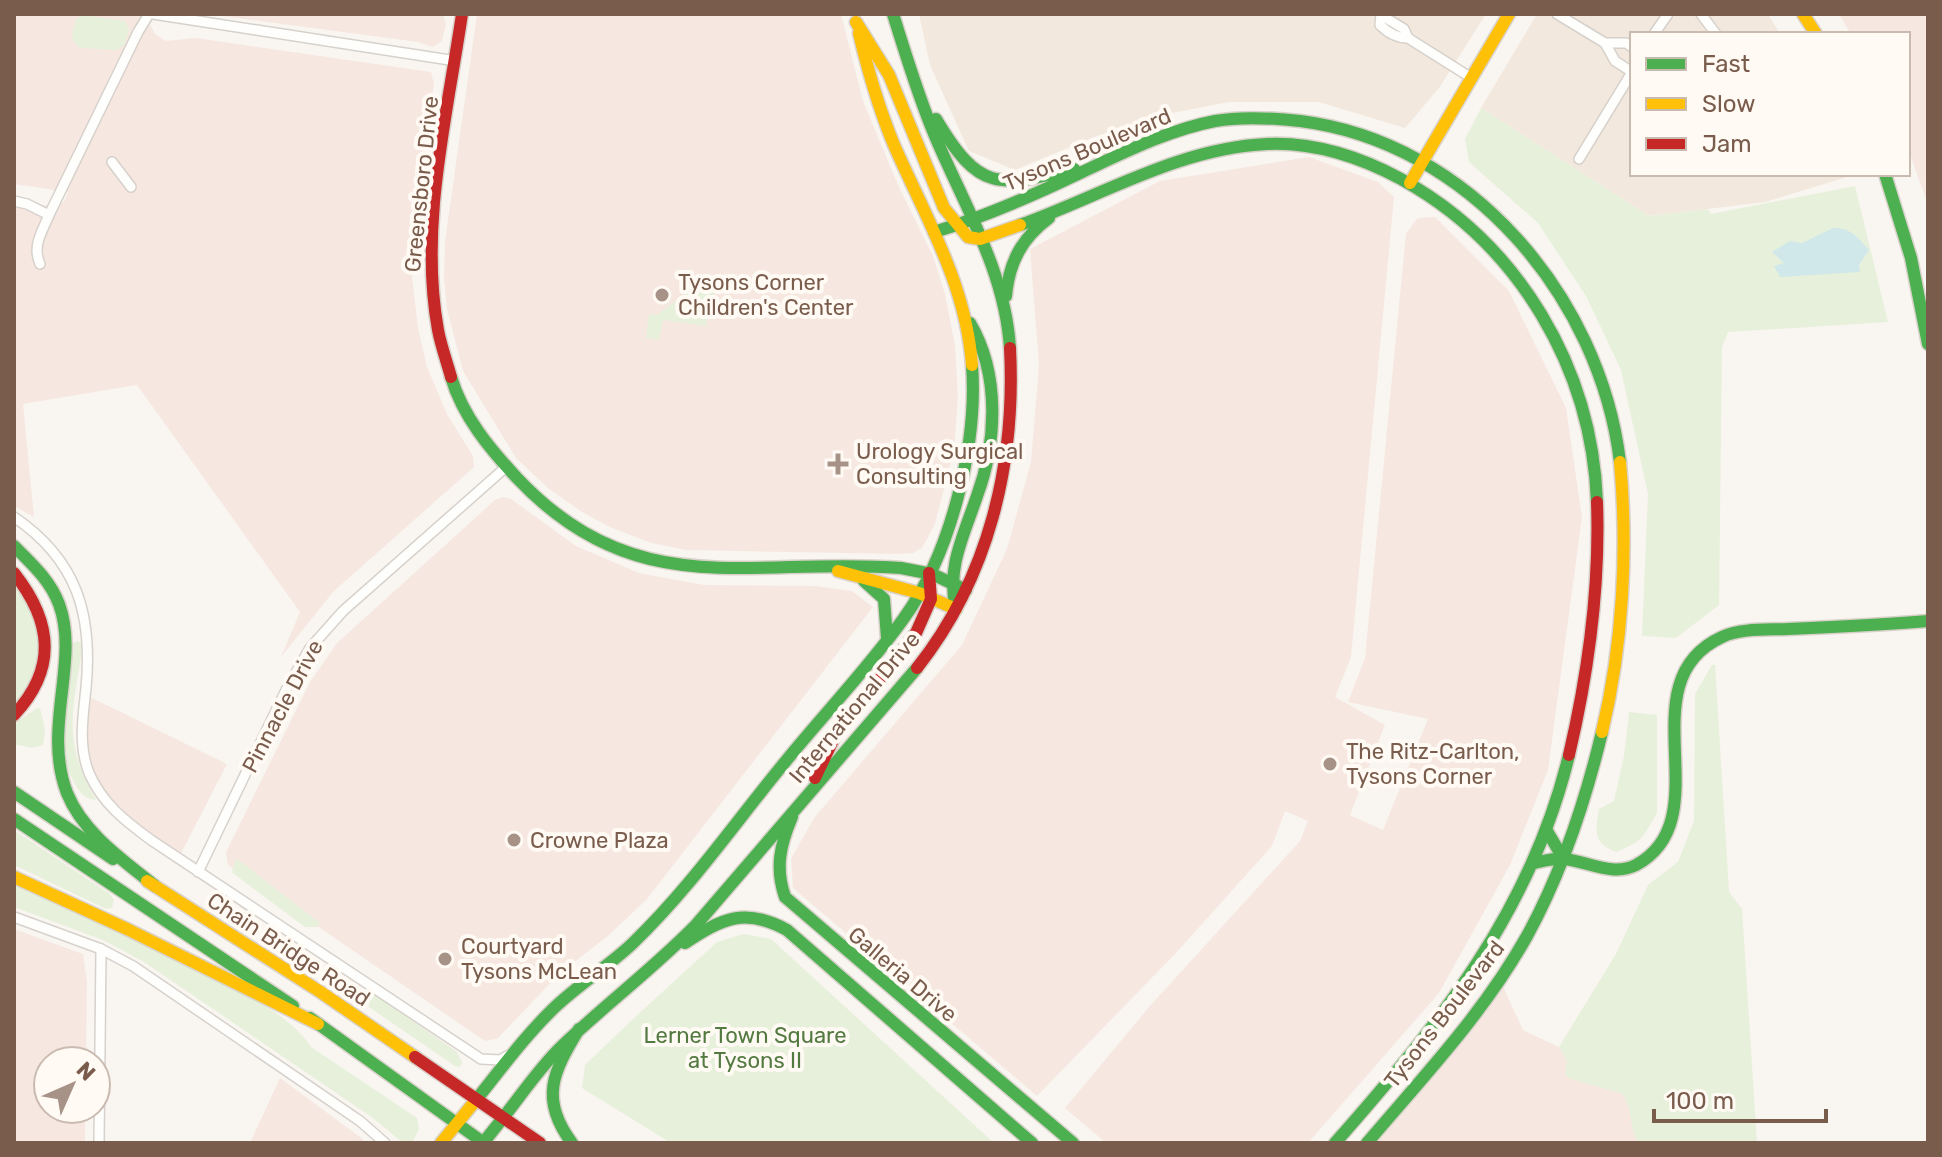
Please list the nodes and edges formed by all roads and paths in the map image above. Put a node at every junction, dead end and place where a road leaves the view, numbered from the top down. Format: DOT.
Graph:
graph roads {
  1 [pos="151,14"];
  2 [pos="462,14"];
  3 [pos="893,14"];
  4 [pos="1381,14"];
  5 [pos="1509,14"];
  6 [pos="1557,14"];
  7 [pos="1668,14"];
  8 [pos="1701,14"];
  9 [pos="1803,14"];
  10 [pos="855,18"];
  11 [pos="1655,32"];
  12 [pos="1714,32"];
  13 [pos="1815,32"];
  14 [pos="1605,43"];
  15 [pos="1630,46"];
  16 [pos="456,61"];
  17 [pos="1630,71"];
  18 [pos="1630,75"];
  19 [pos="913,76"];
  20 [pos="1470,77"];
  21 [pos="1579,159"];
  22 [pos="1423,160"];
  23 [pos="112,162"];
  24 [pos="1105,162"];
  25 [pos="1886,176"];
  26 [pos="1410,183"];
  27 [pos="131,187"];
  28 [pos="14,201"];
  29 [pos="1071,205"];
  30 [pos="49,215"];
  31 [pos="973,221"];
  32 [pos="957,226"];
  33 [pos="934,232"];
  34 [pos="980,239"];
  35 [pos="40,264"];
  36 [pos="1924,289"];
  37 [pos="965,313"];
  38 [pos="1006,315"];
  39 [pos="1928,344"];
  40 [pos="505,468"];
  41 [pos="14,517"];
  42 [pos="14,546"];
  43 [pos="829,568"];
  44 [pos="14,573"];
  45 [pos="929,573"];
  46 [pos="858,576"];
  47 [pos="950,583"];
  48 [pos="966,590"];
  49 [pos="925,596"];
  50 [pos="956,609"];
  51 [pos="1928,621"];
  52 [pos="887,638"];
  53 [pos="14,715"];
  54 [pos="811,789"];
  55 [pos="14,792"];
  56 [pos="799,803"];
  57 [pos="14,819"];
  58 [pos="1547,831"];
  59 [pos="1563,858"];
  60 [pos="1534,863"];
  61 [pos="198,872"];
  62 [pos="14,877"];
  63 [pos="155,886"];
  64 [pos="14,917"];
  65 [pos="101,949"];
  66 [pos="666,956"];
  67 [pos="318,1024"];
  68 [pos="579,1029"];
  69 [pos="515,1051"];
  70 [pos="476,1100"];
  71 [pos="503,1118"];
  72 [pos="456,1123"];
  73 [pos="99,1143"];
  74 [pos="385,1143"];
  75 [pos="441,1143"];
  76 [pos="483,1143"];
  77 [pos="540,1143"];
  78 [pos="572,1143"];
  79 [pos="1032,1143"];
  80 [pos="1073,1143"];
  81 [pos="1335,1143"];
  82 [pos="1367,1143"];
  1 -- 16 [label="street"];
  1 -- 30 [label="street"];
  2 -- 16 [label="main road, Greensboro Drive"];
  3 -- 19 [label="main road, International Drive"];
  4 -- 20 [label="street"];
  5 -- 20 [label="main road"];
  6 -- 14 [label="street"];
  7 -- 11 [label="street"];
  8 -- 12 [label="street"];
  9 -- 13 [label="main road"];
  10 -- 32 [label="main road"];
  10 -- 33 [label="main road, International Drive"];
  14 -- 15 [label="street"];
  14 -- 17 [label="street"];
  16 -- 40 [label="main road, Greensboro Drive"];
  18 -- 21 [label="street"];
  19 -- 24 [label="main road"];
  19 -- 31 [label="main road, International Drive"];
  20 -- 22 [label="main road"];
  22 -- 24 [label="main road, Tysons Boulevard"];
  22 -- 26 [label="main road"];
  22 -- 59 [label="main road, Tysons Boulevard"];
  23 -- 27 [label="street"];
  24 -- 31 [label="main road, Tysons Boulevard"];
  25 -- 36 [label="main road"];
  26 -- 29 [label="main road, Tysons Boulevard"];
  26 -- 58 [label="main road, Tysons Boulevard"];
  28 -- 30 [label="street"];
  29 -- 34 [label="main road, Tysons Boulevard"];
  29 -- 38 [label="main road"];
  30 -- 35 [label="street"];
  31 -- 32 [label="main road, Tysons Boulevard"];
  31 -- 34 [label="main road, International Drive"];
  32 -- 33 [label="main road, Tysons Boulevard"];
  32 -- 34 [label="main road"];
  33 -- 37 [label="main road, International Drive"];
  34 -- 38 [label="main road, International Drive"];
  36 -- 39 [label="main road"];
  37 -- 45 [label="main road, International Drive"];
  37 -- 47 [label="main road"];
  38 -- 48 [label="main road, International Drive"];
  40 -- 43 [label="main road, Greensboro Drive"];
  40 -- 61 [label="street, Pinnacle Drive"];
  41 -- 61 [label="street"];
  42 -- 63 [label="main road"];
  43 -- 45 [label="main road, Greensboro Drive"];
  43 -- 46 [label="main road, Greensboro Drive"];
  44 -- 53 [label="main road"];
  45 -- 47 [label="main road, Greensboro Drive"];
  45 -- 49 [label="main road, International Drive"];
  46 -- 49 [label="main road, Greensboro Drive"];
  46 -- 52 [label="main road"];
  47 -- 48 [label="main road, Greensboro Drive"];
  47 -- 50 [label="main road"];
  48 -- 50 [label="main road, International Drive"];
  49 -- 50 [label="main road, Greensboro Drive"];
  49 -- 52 [label="main road, International Drive"];
  49 -- 54 [label="main road"];
  50 -- 54 [label="main road, International Drive"];
  51 -- 59 [label="main road"];
  52 -- 69 [label="main road, International Drive"];
  54 -- 56 [label="main road, International Drive"];
  55 -- 63 [label="main road, Chain Bridge Road"];
  56 -- 66 [label="main road, International Drive"];
  56 -- 80 [label="main road, Galleria Drive"];
  57 -- 67 [label="main road, Chain Bridge Road"];
  58 -- 59 [label="main road"];
  58 -- 60 [label="main road, Tysons Boulevard"];
  59 -- 60 [label="main road"];
  59 -- 82 [label="main road, Tysons Boulevard"];
  60 -- 81 [label="main road, Tysons Boulevard"];
  61 -- 69 [label="street"];
  62 -- 67 [label="main road"];
  63 -- 70 [label="main road, Chain Bridge Road"];
  64 -- 65 [label="street"];
  65 -- 73 [label="street"];
  65 -- 74 [label="street"];
  66 -- 68 [label="main road, International Drive"];
  66 -- 79 [label="main road, Galleria Drive"];
  67 -- 72 [label="main road, Chain Bridge Road"];
  68 -- 71 [label="main road, International Drive"];
  68 -- 78 [label="main road"];
  69 -- 70 [label="main road, International Drive"];
  70 -- 71 [label="main road, Chain Bridge Road"];
  70 -- 72 [label="main road, International Drive"];
  71 -- 76 [label="main road, International Drive"];
  71 -- 77 [label="main road, Chain Bridge Road"];
  72 -- 75 [label="main road, International Drive"];
  72 -- 76 [label="main road, Chain Bridge Road"];
}
